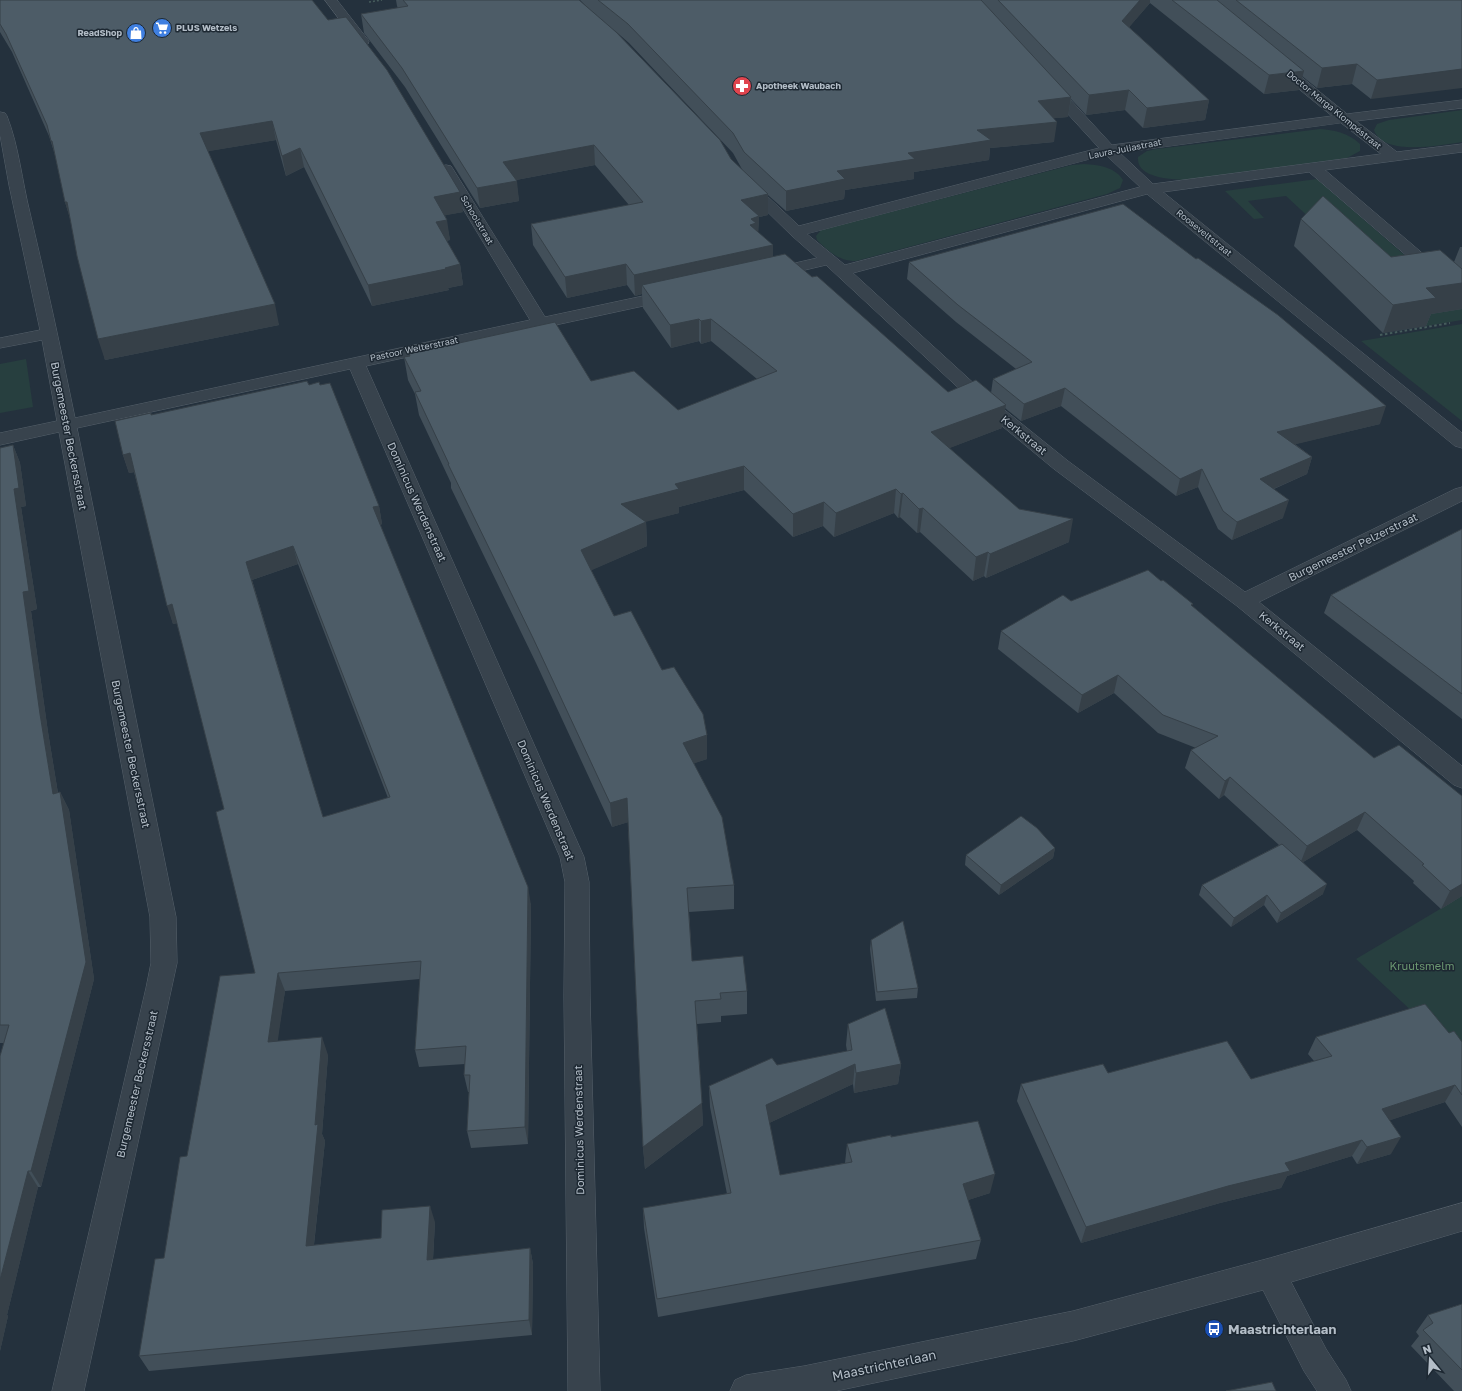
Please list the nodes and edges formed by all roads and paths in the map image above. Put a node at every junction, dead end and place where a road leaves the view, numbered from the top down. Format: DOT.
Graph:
graph roads {
  1 [pos="331,0"];
  2 [pos="372,54"];
  3 [pos="1271,59"];
  4 [pos="1040,75"];
  5 [pos="1462,104"];
  6 [pos="0,116"];
  7 [pos="1343,118"];
  8 [pos="1462,148"];
  9 [pos="1110,150"];
  10 [pos="1394,157"];
  11 [pos="439,158"];
  12 [pos="1313,168"];
  13 [pos="737,175"];
  14 [pos="1150,189"];
  15 [pos="796,232"];
  16 [pos="1448,261"];
  17 [pos="1426,264"];
  18 [pos="835,266"];
  19 [pos="752,277"];
  20 [pos="690,291"];
  21 [pos="1462,295"];
  22 [pos="540,323"];
  23 [pos="1454,323"];
  24 [pos="49,334"];
  25 [pos="1338,342"];
  26 [pos="0,343"];
  27 [pos="356,362"];
  28 [pos="67,425"];
  29 [pos="0,439"];
  30 [pos="1462,442"];
  31 [pos="1462,493"];
  32 [pos="1244,601"];
  33 [pos="1462,780"];
  34 [pos="1462,1217"];
  35 [pos="1270,1273"];
  36 [pos="805,1386"];
  37 [pos="68,1391"];
  38 [pos="584,1391"];
  39 [pos="746,1391"];
  40 [pos="1335,1391"];
  1 -- 2 [label="street"];
  3 -- 7 [label="street, Doctor Marga Klompéstraat"];
  4 -- 9 [label="street, Rooseveltstraat"];
  5 -- 7 [label="street, Laura-Juliastraat"];
  6 -- 24 [label="street, Burgemeester Beckersstraat"];
  7 -- 9 [label="street, Laura-Juliastraat"];
  7 -- 10 [label="street, Doctor Marga Klompéstraat"];
  8 -- 10 [label="street"];
  9 -- 14 [label="street, Rooseveltstraat"];
  9 -- 15 [label="street, Laura-Juliastraat"];
  10 -- 12 [label="street"];
  11 -- 22 [label="street, Schoolstraat"];
  12 -- 14 [label="street"];
  12 -- 17 [label="street"];
  13 -- 15 [label="street, Kerkstraat"];
  14 -- 18 [label="street"];
  14 -- 25 [label="street, Rooseveltstraat"];
  15 -- 18 [label="street, Kerkstraat"];
  16 -- 17 [label="street"];
  17 -- 21 [label="street"];
  18 -- 19 [label="street"];
  18 -- 32 [label="street, Kerkstraat"];
  20 -- 22 [label="street, Pastoor Welterstraat"];
  22 -- 27 [label="street, Pastoor Welterstraat"];
  23 -- 25 [label="path"];
  24 -- 26 [label="street"];
  24 -- 28 [label="street, Burgemeester Beckersstraat"];
  25 -- 30 [label="street, Rooseveltstraat"];
  27 -- 28 [label="street, Pastoor Welterstraat"];
  27 -- 38 [label="street, Dominicus Werdenstraat"];
  28 -- 29 [label="street, Pastoor Welterstraat"];
  28 -- 37 [label="street, Burgemeester Beckersstraat"];
  31 -- 32 [label="street, Burgemeester Pelzerstraat"];
  32 -- 33 [label="street, Kerkstraat"];
  34 -- 35 [label="street, Maastrichterlaan"];
  35 -- 36 [label="street, Maastrichterlaan"];
  35 -- 40 [label="street"];
  36 -- 39 [label="street, Maastrichterlaan"];
}
